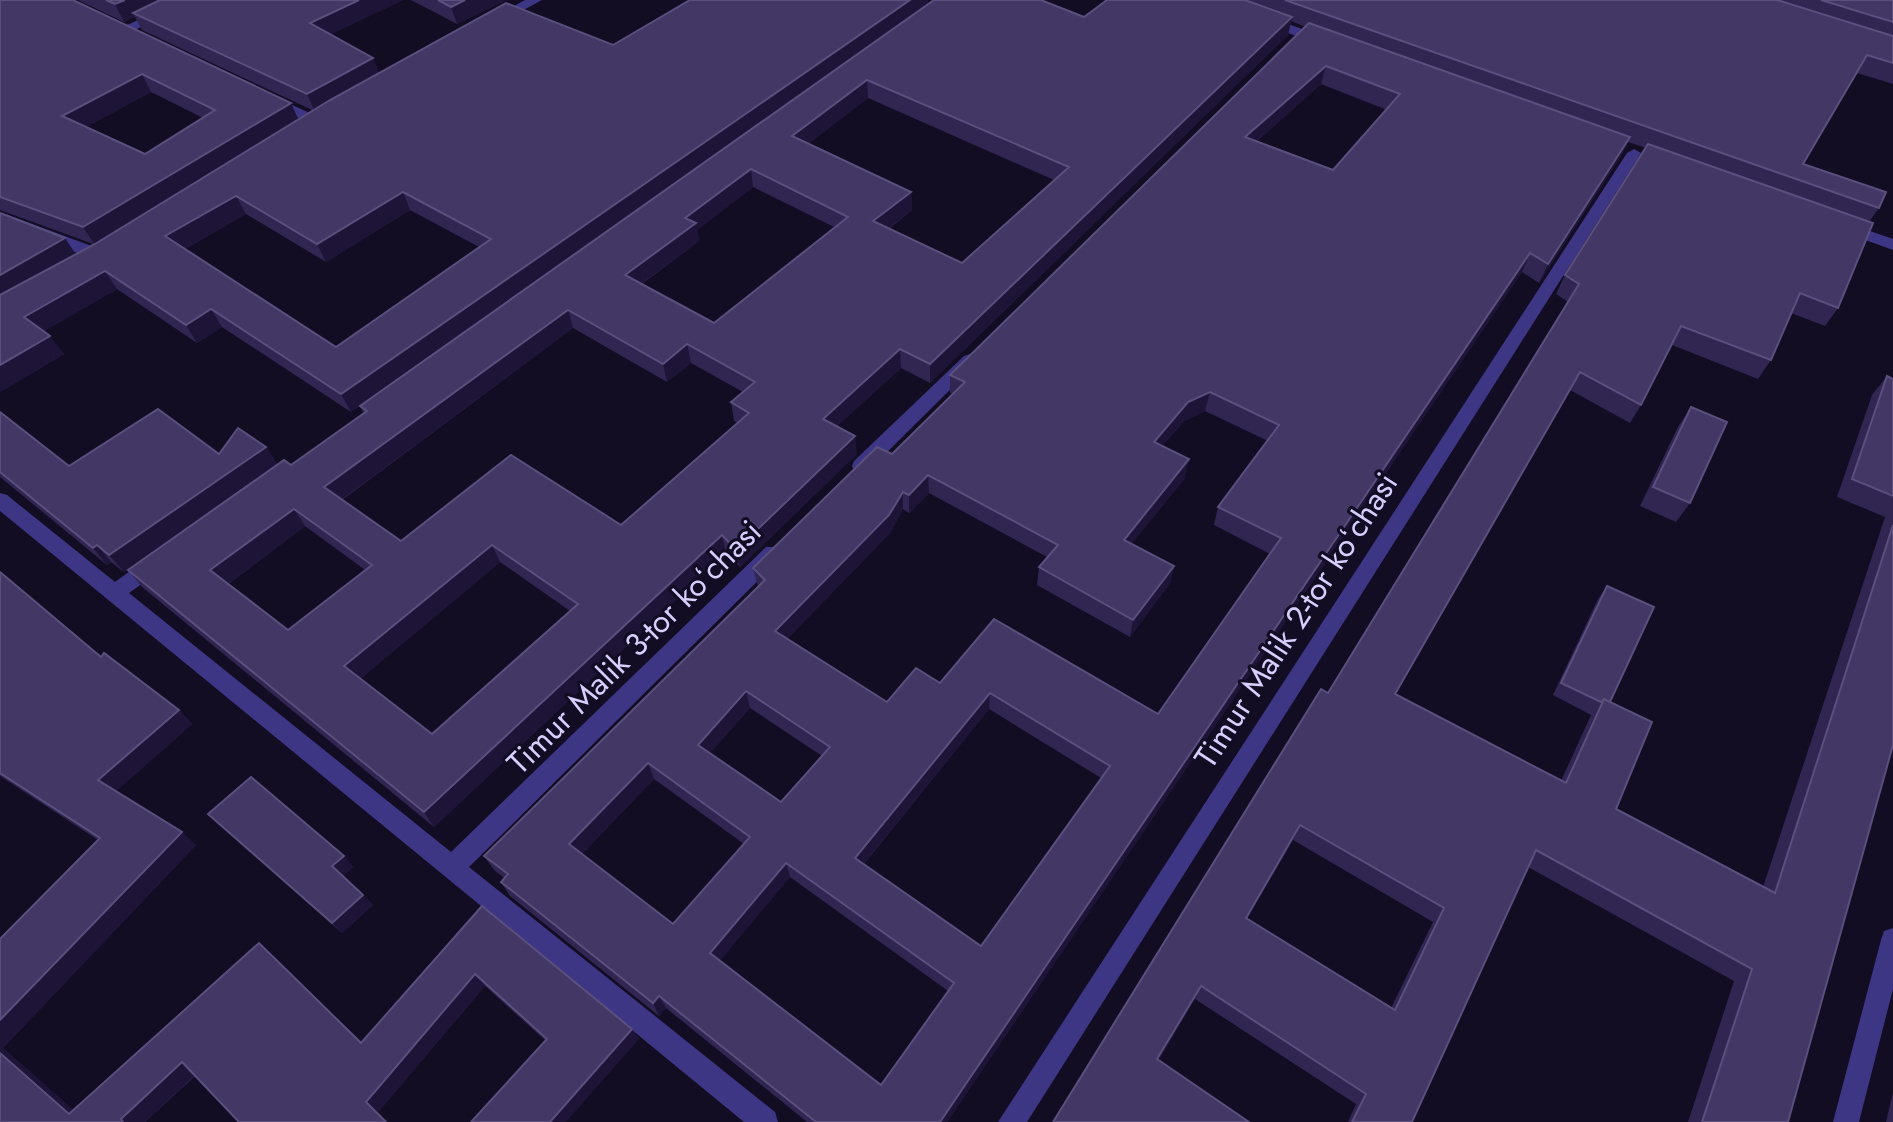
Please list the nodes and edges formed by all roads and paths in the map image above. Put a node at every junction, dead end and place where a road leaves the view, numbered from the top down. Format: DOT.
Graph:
graph roads {
  1 [pos="193,0"];
  2 [pos="535,0"];
  3 [pos="1249,14"];
  4 [pos="481,27"];
  5 [pos="124,30"];
  6 [pos="1345,49"];
  7 [pos="261,95"];
  8 [pos="316,121"];
  9 [pos="1634,153"];
  10 [pos="0,217"];
  11 [pos="1836,224"];
  12 [pos="1893,245"];
  13 [pos="99,254"];
  14 [pos="985,344"];
  15 [pos="849,478"];
  16 [pos="0,500"];
  17 [pos="781,545"];
  18 [pos="166,556"];
  19 [pos="114,593"];
  20 [pos="453,867"];
  21 [pos="1893,940"];
  22 [pos="765,1122"];
  23 [pos="1011,1122"];
  24 [pos="1846,1122"];
  1 -- 5 [label="street"];
  2 -- 4 [label="street"];
  3 -- 6 [label="street"];
  7 -- 8 [label="street"];
  9 -- 23 [label="street, Timur Malik 2-tor koʻchasi"];
  10 -- 13 [label="street"];
  11 -- 12 [label="street"];
  14 -- 15 [label="street"];
  16 -- 19 [label="street"];
  17 -- 20 [label="street, Timur Malik 3-tor koʻchasi"];
  18 -- 19 [label="street"];
  19 -- 20 [label="street"];
  20 -- 22 [label="street"];
  21 -- 24 [label="street"];
}
